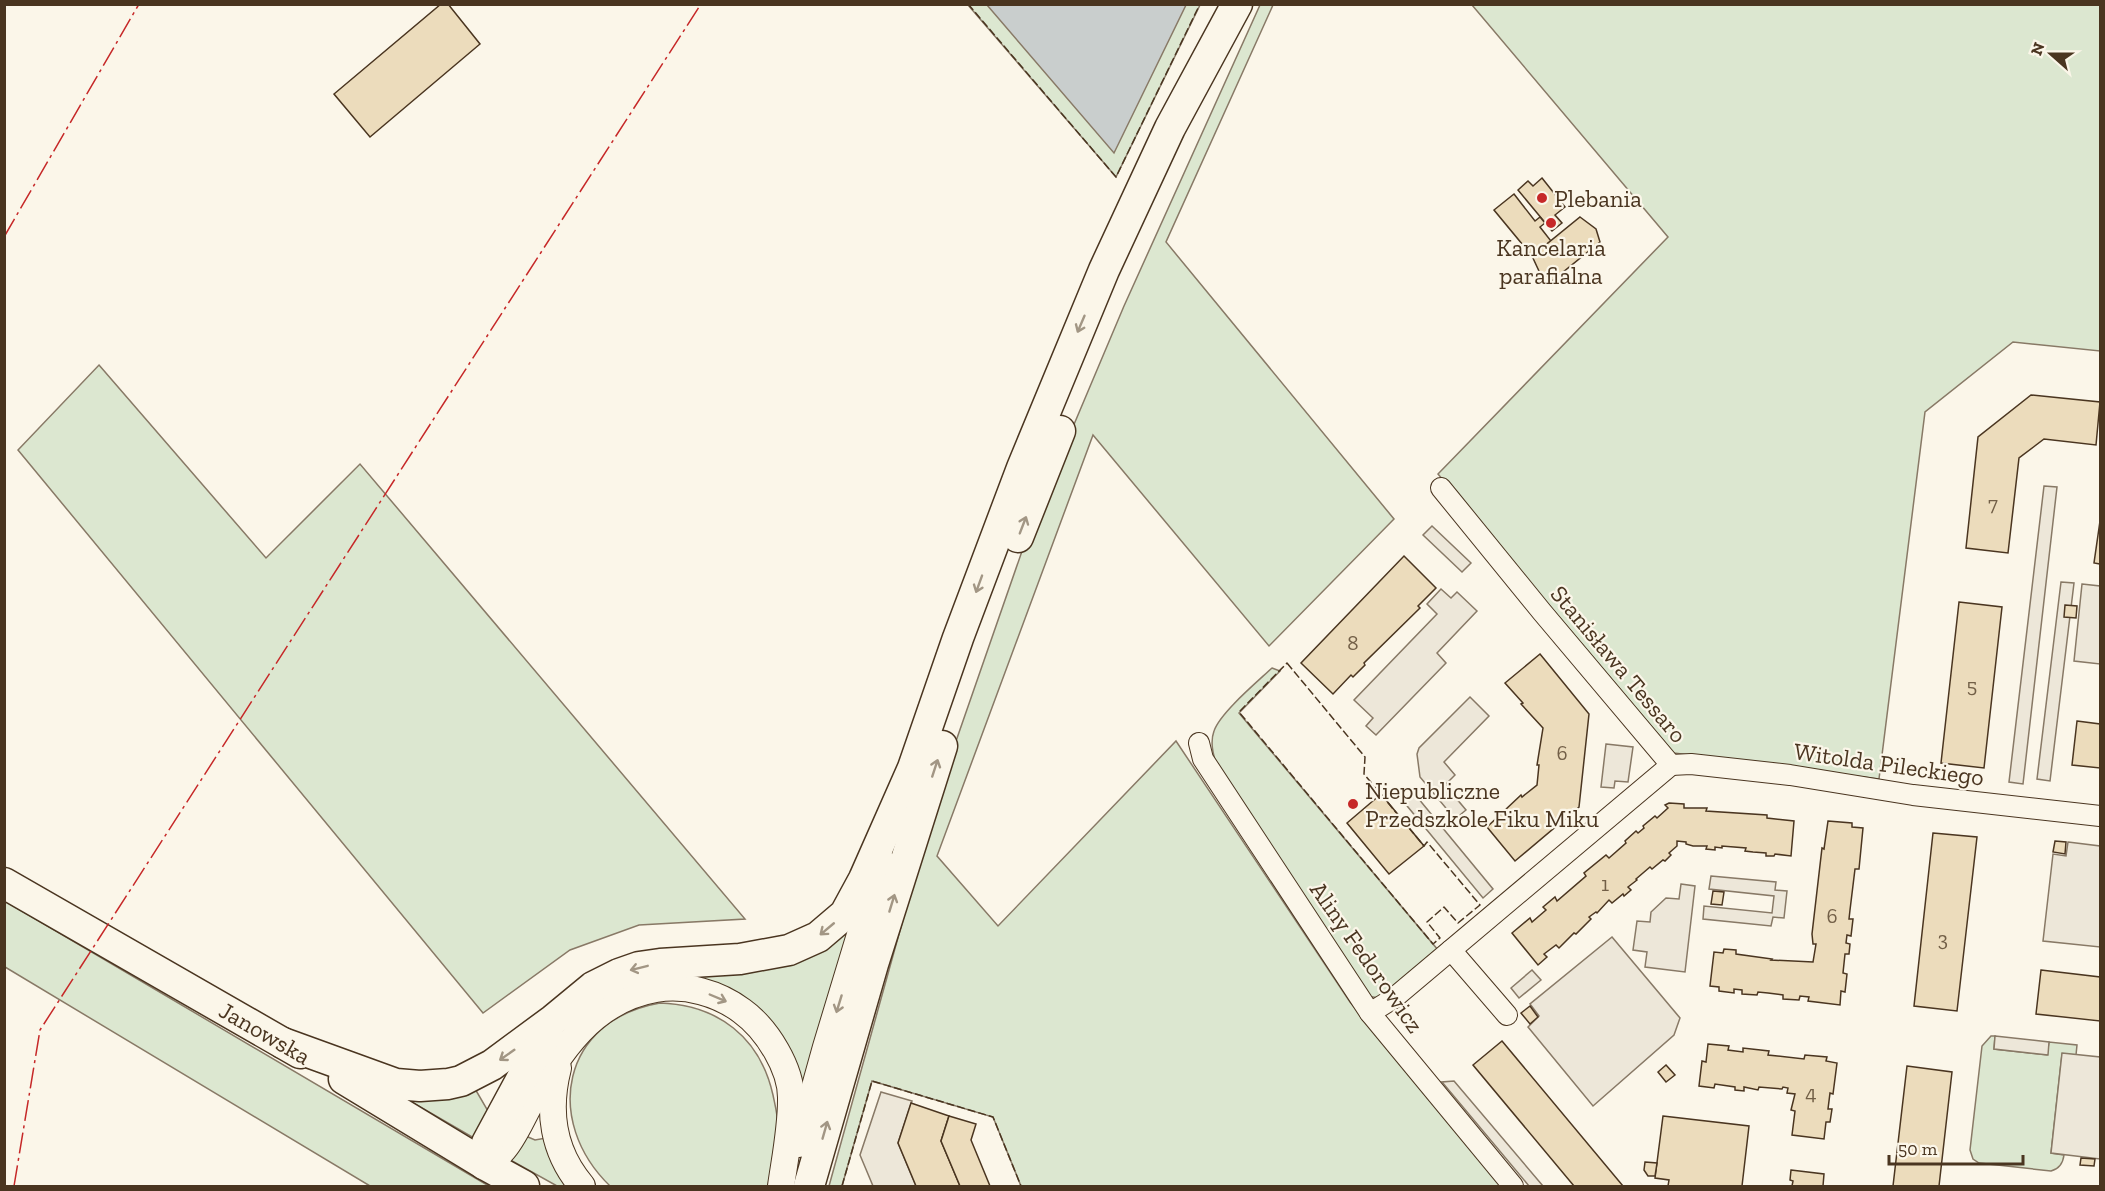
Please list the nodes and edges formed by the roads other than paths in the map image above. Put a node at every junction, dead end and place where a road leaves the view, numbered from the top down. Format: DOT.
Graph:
graph roads {
  1 [pos="1231,15"];
  2 [pos="1441,488"];
  3 [pos="1199,743"];
  4 [pos="1671,765"];
  5 [pos="914,768"];
  6 [pos="2100,816"];
  7 [pos="4,883"];
  8 [pos="1451,950"];
  9 [pos="1370,1013"];
  10 [pos="1507,1016"];
  11 [pos="553,1020"];
  12 [pos="283,1043"];
  13 [pos="561,1056"];
  14 [pos="484,1164"];
  15 [pos="524,1186"];
  16 [pos="582,1186"];
  17 [pos="781,1186"];
  18 [pos="787,1186"];
  19 [pos="809,1186"];
  20 [pos="1513,1186"];
  1 -- 5 [label="highway, one-way"];
  19 -- 1 [label="highway, one-way"];
  2 -- 4 [label="street, Stanisława Tessaro"];
  3 -- 9 [label="street, Aliny Fedorowicz"];
  4 -- 6 [label="street, Witolda Pileckiego"];
  4 -- 8 [label="street, Stanisława Tessaro"];
  5 -- 11 [label="highway, one-way"];
  5 -- 18 [label="main road, one-way"];
  7 -- 12 [label="highway, Janowska"];
  8 -- 9 [label="street, Stanisława Tessaro"];
  8 -- 10 [label="street"];
  9 -- 20 [label="street, Aliny Fedorowicz"];
  11 -- 12 [label="highway, one-way"];
  11 -- 14 [label="highway"];
  12 -- 14 [label="highway, Janowska"];
  13 -- 14 [label="main road"];
  13 -- 16 [label="main road"];
  13 -- 17 [label="main road, one-way"];
  14 -- 15 [label="highway, Janowska"];
}
